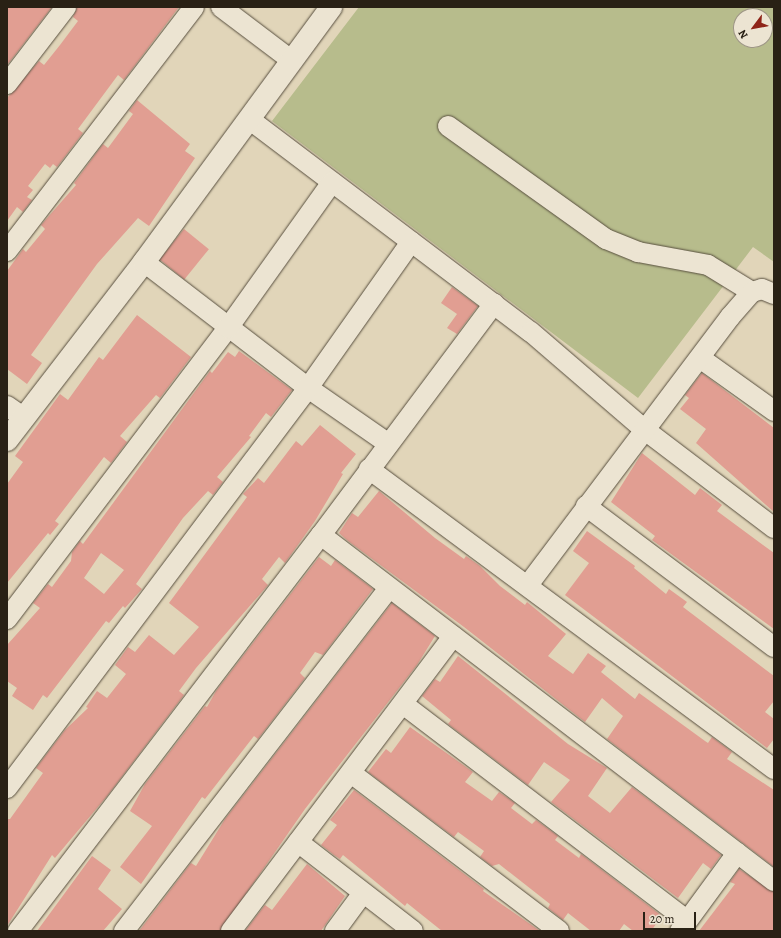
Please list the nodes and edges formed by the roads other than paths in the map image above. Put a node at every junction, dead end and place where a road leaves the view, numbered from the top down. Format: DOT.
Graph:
graph roads {
  1 [pos="66,7"];
  2 [pos="194,7"];
  3 [pos="221,7"];
  4 [pos="331,7"];
  5 [pos="291,60"];
  6 [pos="7,84"];
  7 [pos="249,119"];
  8 [pos="448,126"];
  9 [pos="332,182"];
  10 [pos="411,242"];
  11 [pos="7,251"];
  12 [pos="144,262"];
  13 [pos="752,292"];
  14 [pos="774,294"];
  15 [pos="494,304"];
  16 [pos="228,328"];
  17 [pos="700,358"];
  18 [pos="308,388"];
  19 [pos="15,412"];
  20 [pos="774,412"];
  21 [pos="645,430"];
  22 [pos="7,440"];
  23 [pos="389,444"];
  24 [pos="369,469"];
  25 [pos="586,506"];
  26 [pos="774,528"];
  27 [pos="322,535"];
  28 [pos="528,585"];
  29 [pos="389,588"];
  30 [pos="7,619"];
  31 [pos="454,636"];
  32 [pos="774,647"];
  33 [pos="403,704"];
  34 [pos="774,769"];
  35 [pos="352,773"];
  36 [pos="7,788"];
  37 [pos="298,842"];
  38 [pos="737,853"];
  39 [pos="774,881"];
  40 [pos="363,892"];
  41 [pos="684,926"];
  42 [pos="18,931"];
  43 [pos="124,931"];
  44 [pos="231,931"];
  45 [pos="335,931"];
  46 [pos="413,931"];
  47 [pos="559,931"];
  1 -- 6 [label="street"];
  2 -- 11 [label="street"];
  3 -- 5 [label="street"];
  4 -- 5 [label="street"];
  5 -- 7 [label="street"];
  7 -- 9 [label="street"];
  7 -- 12 [label="street"];
  8 -- 13 [label="street"];
  9 -- 10 [label="street"];
  9 -- 16 [label="street"];
  10 -- 15 [label="street"];
  10 -- 18 [label="street"];
  12 -- 16 [label="street"];
  12 -- 19 [label="street"];
  13 -- 14 [label="street"];
  13 -- 17 [label="street"];
  15 -- 21 [label="street"];
  15 -- 23 [label="street"];
  16 -- 18 [label="street"];
  16 -- 30 [label="street"];
  17 -- 20 [label="street"];
  17 -- 21 [label="street"];
  18 -- 23 [label="street"];
  18 -- 36 [label="street"];
  19 -- 22 [label="street"];
  21 -- 25 [label="street"];
  21 -- 26 [label="street"];
  23 -- 24 [label="street"];
  24 -- 27 [label="street"];
  24 -- 28 [label="street"];
  25 -- 28 [label="street"];
  25 -- 32 [label="street"];
  27 -- 29 [label="street"];
  27 -- 42 [label="street"];
  28 -- 34 [label="street"];
  29 -- 31 [label="street"];
  29 -- 43 [label="street"];
  31 -- 33 [label="street"];
  31 -- 38 [label="street"];
  33 -- 35 [label="street"];
  33 -- 41 [label="street"];
  35 -- 37 [label="street"];
  35 -- 47 [label="street"];
  37 -- 40 [label="street"];
  37 -- 44 [label="street"];
  38 -- 39 [label="street"];
  38 -- 41 [label="street"];
  40 -- 45 [label="street"];
  40 -- 46 [label="street"];
}
